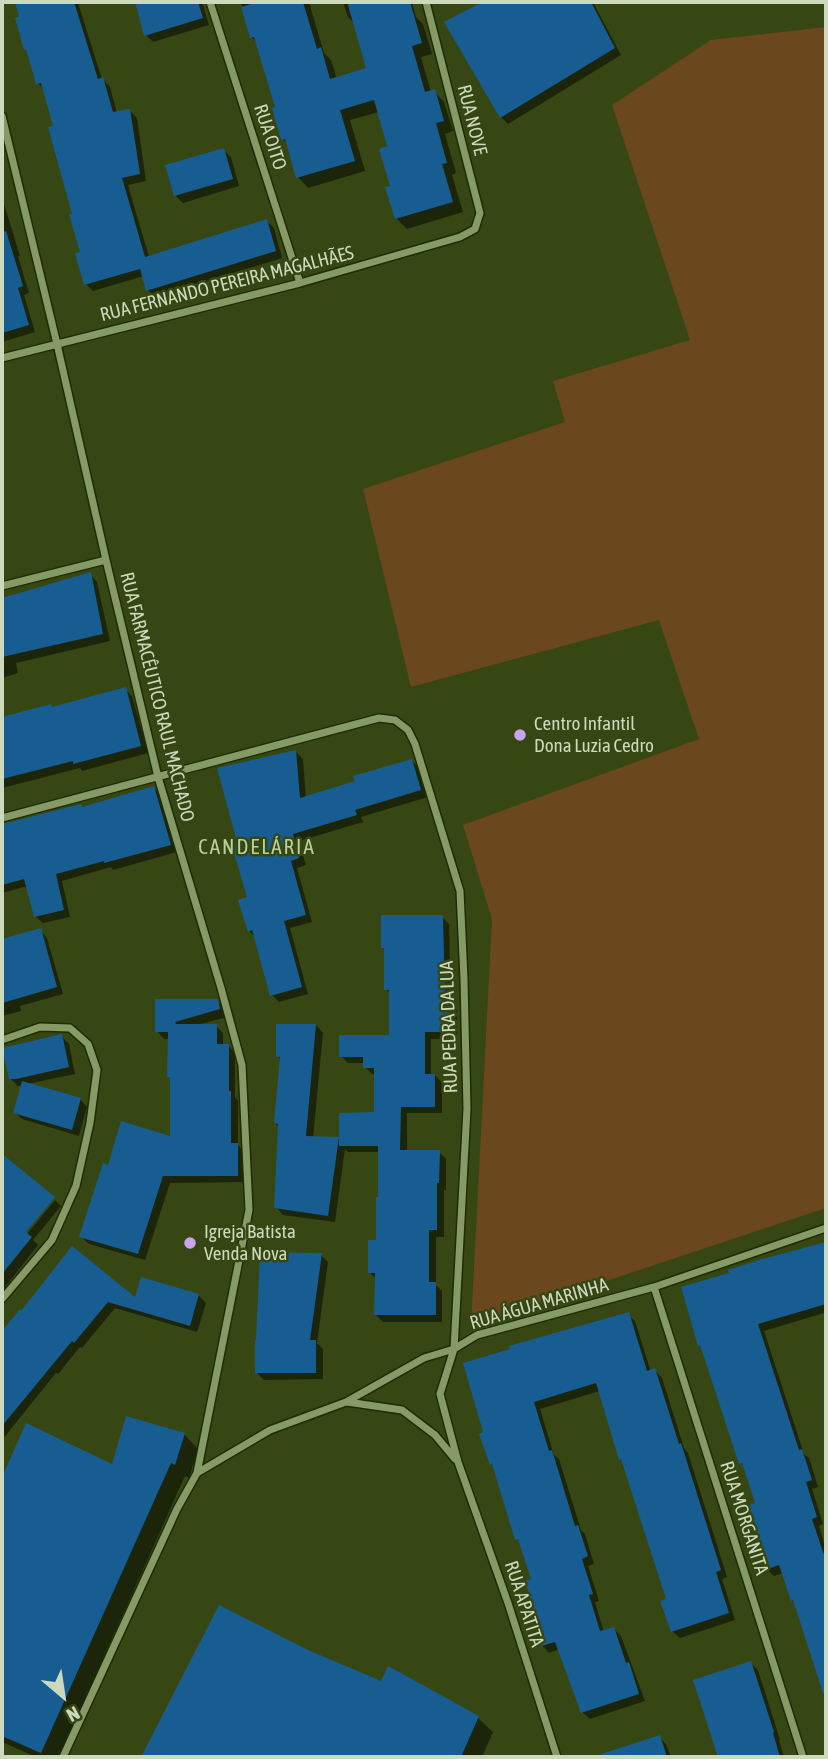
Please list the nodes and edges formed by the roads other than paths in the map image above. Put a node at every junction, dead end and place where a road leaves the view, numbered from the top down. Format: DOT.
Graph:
graph roads {
  1 [pos="210,2"];
  2 [pos="426,2"];
  3 [pos="2,116"];
  4 [pos="4,132"];
  5 [pos="460,237"];
  6 [pos="300,283"];
  7 [pos="57,344"];
  8 [pos="2,358"];
  9 [pos="106,560"];
  10 [pos="2,586"];
  11 [pos="158,777"];
  12 [pos="2,818"];
  13 [pos="2,1040"];
  14 [pos="826,1228"];
  15 [pos="654,1287"];
  16 [pos="2,1299"];
  17 [pos="454,1349"];
  18 [pos="346,1402"];
  19 [pos="458,1462"];
  20 [pos="197,1473"];
  21 [pos="63,1757"];
  22 [pos="557,1757"];
  23 [pos="803,1757"];
  1 -- 6 [label="street, RUA OITO"];
  2 -- 5 [label="street, RUA NOVE"];
  3 -- 4 [label="street, RUA FARMACÊUTICO RAUL MACHADO"];
  4 -- 7 [label="street, RUA FARMACÊUTICO RAUL MACHADO"];
  5 -- 6 [label="street, RUA FERNANDO PEREIRA MAGALHÃES"];
  6 -- 7 [label="street, RUA FERNANDO PEREIRA MAGALHÃES"];
  7 -- 8 [label="street, RUA FERNANDO PEREIRA MAGALHÃES"];
  7 -- 9 [label="street, RUA FARMACÊUTICO RAUL MACHADO"];
  9 -- 10 [label="street"];
  9 -- 11 [label="street, RUA FARMACÊUTICO RAUL MACHADO"];
  11 -- 12 [label="street"];
  11 -- 17 [label="street, RUA PEDRA DA LUA"];
  11 -- 20 [label="street, RUA FARMACÊUTICO RAUL MACHADO"];
  13 -- 16 [label="street"];
  14 -- 15 [label="street, RUA ÁGUA MARINHA"];
  15 -- 17 [label="street, RUA ÁGUA MARINHA"];
  15 -- 23 [label="street, RUA MORGANITA"];
  17 -- 18 [label="street, RUA ÁGUA MARINHA"];
  17 -- 19 [label="street, RUA APATITA"];
  18 -- 19 [label="street, RUA APATITA"];
  18 -- 20 [label="street, RUA ÁGUA MARINHA"];
  19 -- 22 [label="street, RUA APATITA"];
  20 -- 21 [label="street, RUA FARMACÊUTICO RAUL MACHADO"];
}
